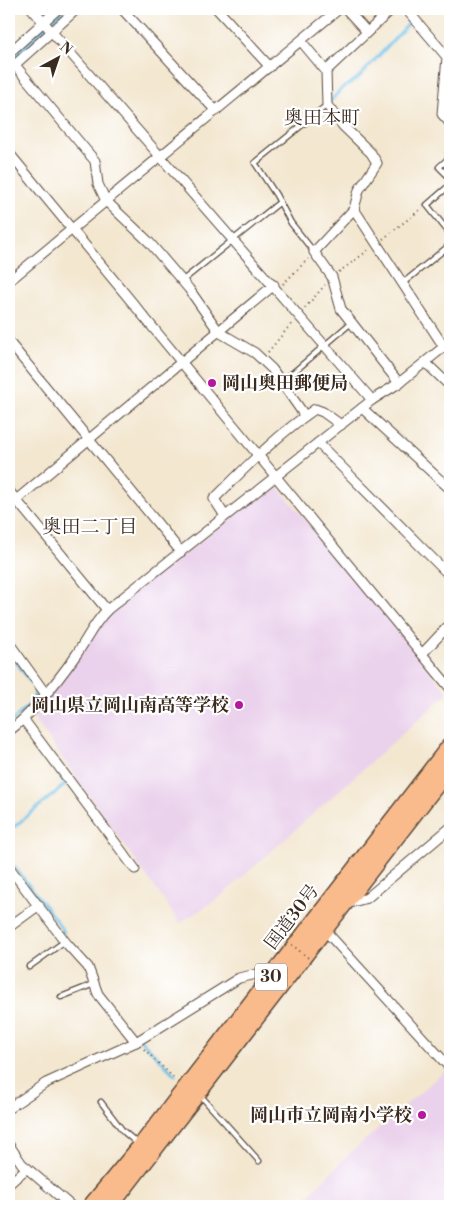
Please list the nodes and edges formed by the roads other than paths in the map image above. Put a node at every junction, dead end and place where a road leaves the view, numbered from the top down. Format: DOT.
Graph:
graph roads {
  1 [pos="32,9"];
  2 [pos="58,9"];
  3 [pos="78,9"];
  4 [pos="122,9"];
  5 [pos="218,9"];
  6 [pos="339,9"];
  7 [pos="346,9"];
  8 [pos="392,9"];
  9 [pos="406,9"];
  10 [pos="42,22"];
  11 [pos="52,32"];
  12 [pos="367,32"];
  13 [pos="301,41"];
  14 [pos="9,53"];
  15 [pos="12,67"];
  16 [pos="270,67"];
  17 [pos="326,71"];
  18 [pos="327,105"];
  19 [pos="216,111"];
  20 [pos="450,123"];
  21 [pos="9,153"];
  22 [pos="160,156"];
  23 [pos="450,157"];
  24 [pos="450,178"];
  25 [pos="450,186"];
  26 [pos="106,201"];
  27 [pos="280,202"];
  28 [pos="354,209"];
  29 [pos="72,230"];
  30 [pos="450,234"];
  31 [pos="233,238"];
  32 [pos="450,245"];
  33 [pos="314,252"];
  34 [pos="9,281"];
  35 [pos="182,281"];
  36 [pos="403,283"];
  37 [pos="276,287"];
  38 [pos="352,322"];
  39 [pos="219,332"];
  40 [pos="9,342"];
  41 [pos="325,344"];
  42 [pos="447,344"];
  43 [pos="183,363"];
  44 [pos="426,363"];
  45 [pos="282,383"];
  46 [pos="399,383"];
  47 [pos="450,386"];
  48 [pos="372,400"];
  49 [pos="362,408"];
  50 [pos="305,416"];
  51 [pos="341,425"];
  52 [pos="89,439"];
  53 [pos="318,443"];
  54 [pos="257,455"];
  55 [pos="275,476"];
  56 [pos="450,489"];
  57 [pos="9,491"];
  58 [pos="12,503"];
  59 [pos="225,516"];
  60 [pos="181,552"];
  61 [pos="450,576"];
  62 [pos="107,610"];
  63 [pos="450,624"];
  64 [pos="9,643"];
  65 [pos="422,654"];
  66 [pos="450,688"];
  67 [pos="45,693"];
  68 [pos="24,720"];
  69 [pos="9,731"];
  70 [pos="450,746"];
  71 [pos="450,767"];
  72 [pos="450,828"];
  73 [pos="9,867"];
  74 [pos="135,869"];
  75 [pos="344,904"];
  76 [pos="39,905"];
  77 [pos="319,925"];
  78 [pos="9,927"];
  79 [pos="65,941"];
  80 [pos="29,967"];
  81 [pos="278,978"];
  82 [pos="94,984"];
  83 [pos="61,996"];
  84 [pos="139,1040"];
  85 [pos="450,1068"];
  86 [pos="198,1093"];
  87 [pos="101,1102"];
  88 [pos="9,1108"];
  89 [pos="9,1145"];
  90 [pos="138,1157"];
  91 [pos="259,1161"];
  92 [pos="27,1168"];
  93 [pos="9,1184"];
  94 [pos="70,1206"];
  95 [pos="91,1206"];
  96 [pos="110,1206"];
  1 -- 10 [label="street"];
  2 -- 10 [label="street"];
  3 -- 11 [label="street"];
  4 -- 19 [label="street"];
  5 -- 16 [label="street"];
  6 -- 13 [label="street"];
  7 -- 12 [label="street"];
  8 -- 12 [label="street"];
  9 -- 20 [label="street"];
  10 -- 11 [label="street"];
  10 -- 14 [label="street"];
  11 -- 15 [label="street"];
  11 -- 22 [label="street"];
  12 -- 17 [label="street"];
  13 -- 16 [label="street"];
  13 -- 17 [label="street"];
  15 -- 26 [label="street"];
  16 -- 19 [label="street"];
  17 -- 18 [label="street"];
  18 -- 27 [label="lane"];
  18 -- 28 [label="street"];
  19 -- 22 [label="street"];
  21 -- 29 [label="street"];
  22 -- 26 [label="street"];
  22 -- 31 [label="street"];
  23 -- 24 [label="lane"];
  25 -- 30 [label="lane"];
  26 -- 29 [label="street"];
  26 -- 35 [label="street"];
  27 -- 31 [label="lane"];
  27 -- 33 [label="lane"];
  28 -- 33 [label="street"];
  28 -- 36 [label="street"];
  29 -- 34 [label="street"];
  29 -- 43 [label="street"];
  31 -- 35 [label="lane"];
  31 -- 37 [label="street"];
  32 -- 36 [label="lane"];
  33 -- 38 [label="street"];
  35 -- 39 [label="street"];
  36 -- 42 [label="street"];
  37 -- 39 [label="street"];
  37 -- 41 [label="street"];
  38 -- 41 [label="lane"];
  38 -- 46 [label="street"];
  39 -- 43 [label="street"];
  39 -- 45 [label="street"];
  40 -- 52 [label="street"];
  41 -- 45 [label="lane"];
  41 -- 48 [label="street"];
  42 -- 44 [label="street"];
  43 -- 52 [label="street"];
  43 -- 54 [label="street"];
  44 -- 46 [label="street"];
  44 -- 47 [label="street"];
  45 -- 50 [label="street"];
  46 -- 48 [label="street"];
  48 -- 49 [label="street"];
  49 -- 51 [label="street"];
  49 -- 56 [label="street"];
  50 -- 51 [label="street"];
  50 -- 54 [label="street"];
  51 -- 53 [label="street"];
  52 -- 58 [label="street"];
  52 -- 60 [label="street"];
  53 -- 55 [label="street"];
  53 -- 61 [label="street"];
  54 -- 55 [label="street"];
  54 -- 59 [label="street"];
  55 -- 59 [label="street"];
  55 -- 65 [label="street"];
  57 -- 58 [label="street"];
  58 -- 62 [label="street"];
  59 -- 60 [label="street"];
  60 -- 62 [label="street"];
  62 -- 67 [label="street"];
  63 -- 65 [label="street"];
  64 -- 67 [label="street"];
  65 -- 66 [label="street"];
  67 -- 68 [label="street"];
  68 -- 69 [label="street"];
  68 -- 74 [label="street"];
  70 -- 77 [label="highway, 国道30号 / 30"];
  71 -- 75 [label="highway, 国道30号 / 30"];
  72 -- 75 [label="street"];
  73 -- 76 [label="street"];
  75 -- 77 [label="highway, 国道30号 / 30"];
  76 -- 78 [label="street"];
  76 -- 79 [label="street"];
  77 -- 81 [label="highway, 国道30号 / 30"];
  77 -- 85 [label="street"];
  79 -- 80 [label="lane"];
  79 -- 82 [label="street"];
  81 -- 84 [label="street"];
  81 -- 86 [label="highway, 国道30号 / 30"];
  81 -- 90 [label="highway, 国道30号 / 30"];
  82 -- 83 [label="lane"];
  82 -- 84 [label="street"];
  84 -- 88 [label="street"];
  86 -- 90 [label="highway, 国道30号 / 30"];
  86 -- 91 [label="lane"];
  87 -- 90 [label="lane"];
  89 -- 92 [label="street"];
  90 -- 95 [label="highway, 国道30号 / 30"];
  90 -- 96 [label="highway, 国道30号 / 30"];
  92 -- 93 [label="street"];
  92 -- 94 [label="street"];
}
